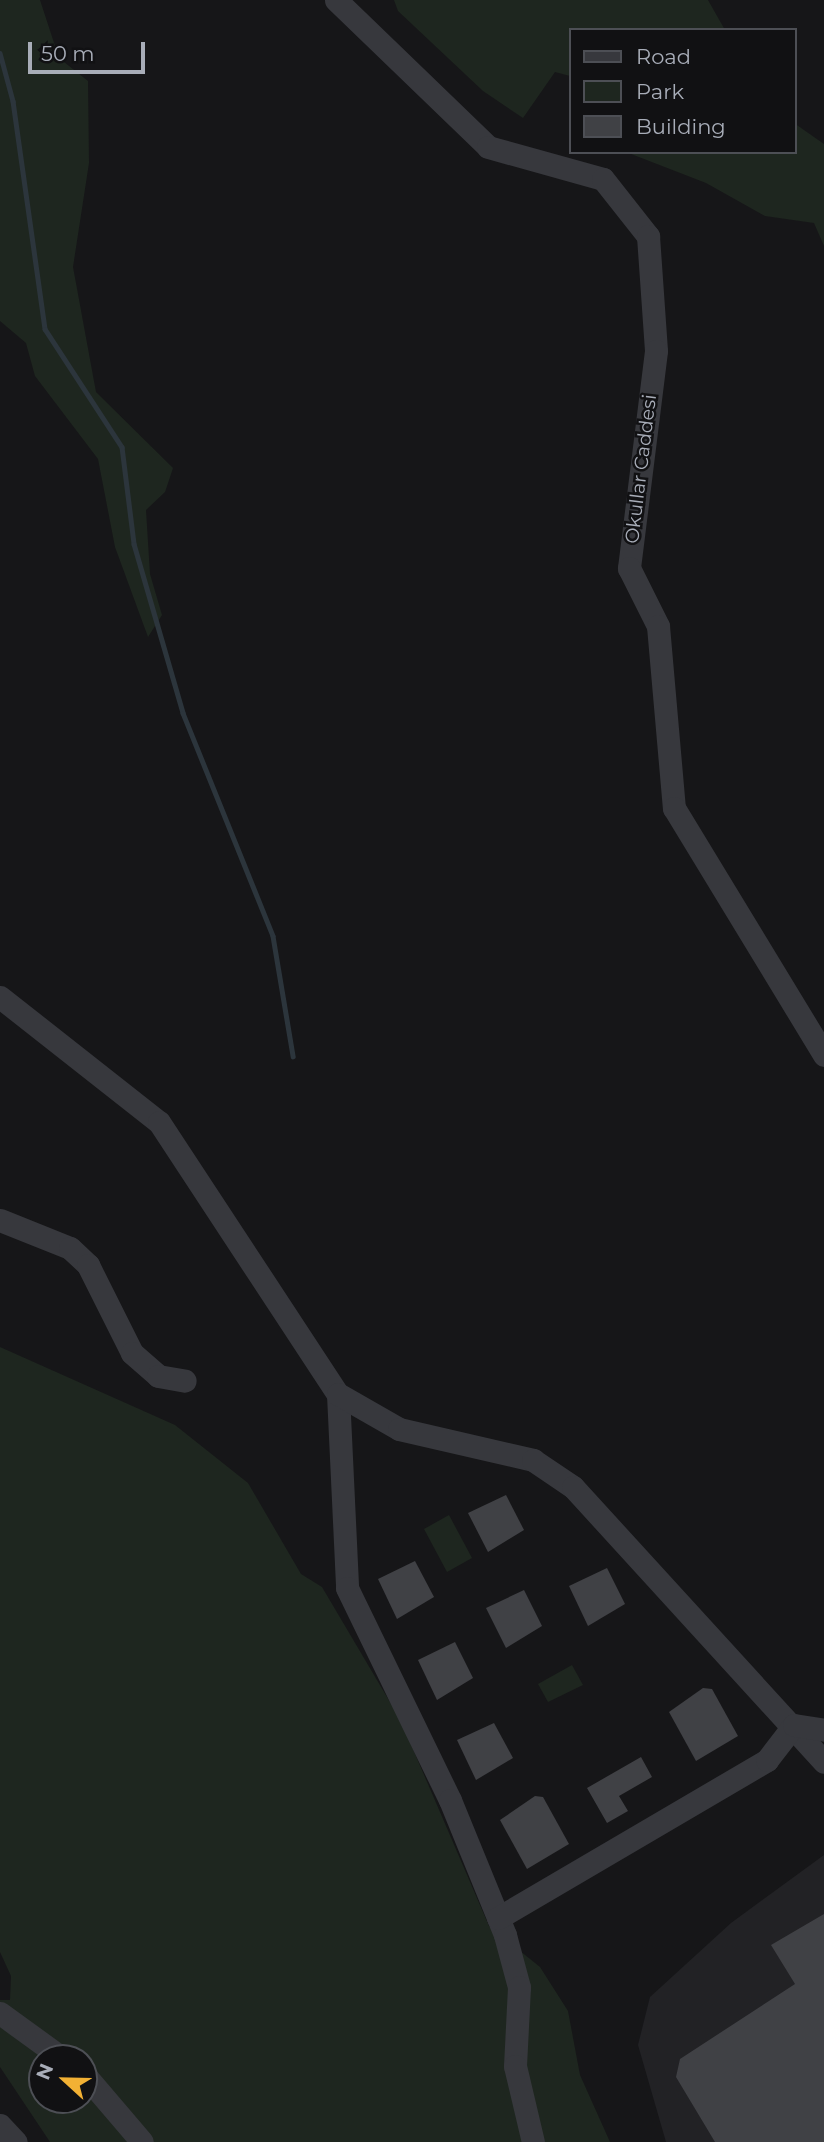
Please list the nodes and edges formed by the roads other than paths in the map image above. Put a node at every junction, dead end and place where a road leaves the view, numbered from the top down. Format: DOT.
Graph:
graph roads {
  1 [pos="337,0"];
  2 [pos="0,997"];
  3 [pos="824,1055"];
  4 [pos="0,1220"];
  5 [pos="185,1381"];
  6 [pos="338,1394"];
  7 [pos="794,1725"];
  8 [pos="824,1730"];
  9 [pos="824,1762"];
  10 [pos="498,1918"];
  11 [pos="0,2013"];
  12 [pos="43,2044"];
  13 [pos="98,2090"];
  14 [pos="0,2125"];
  15 [pos="16,2142"];
  16 [pos="142,2142"];
  17 [pos="533,2142"];
  1 -- 3 [label="street, Okullar Caddesi"];
  2 -- 6 [label="street"];
  4 -- 5 [label="street"];
  6 -- 7 [label="street"];
  6 -- 10 [label="street"];
  7 -- 8 [label="street"];
  7 -- 9 [label="street"];
  7 -- 10 [label="street"];
  10 -- 17 [label="street"];
  11 -- 12 [label="street"];
  13 -- 16 [label="street"];
  14 -- 15 [label="street"];
}
